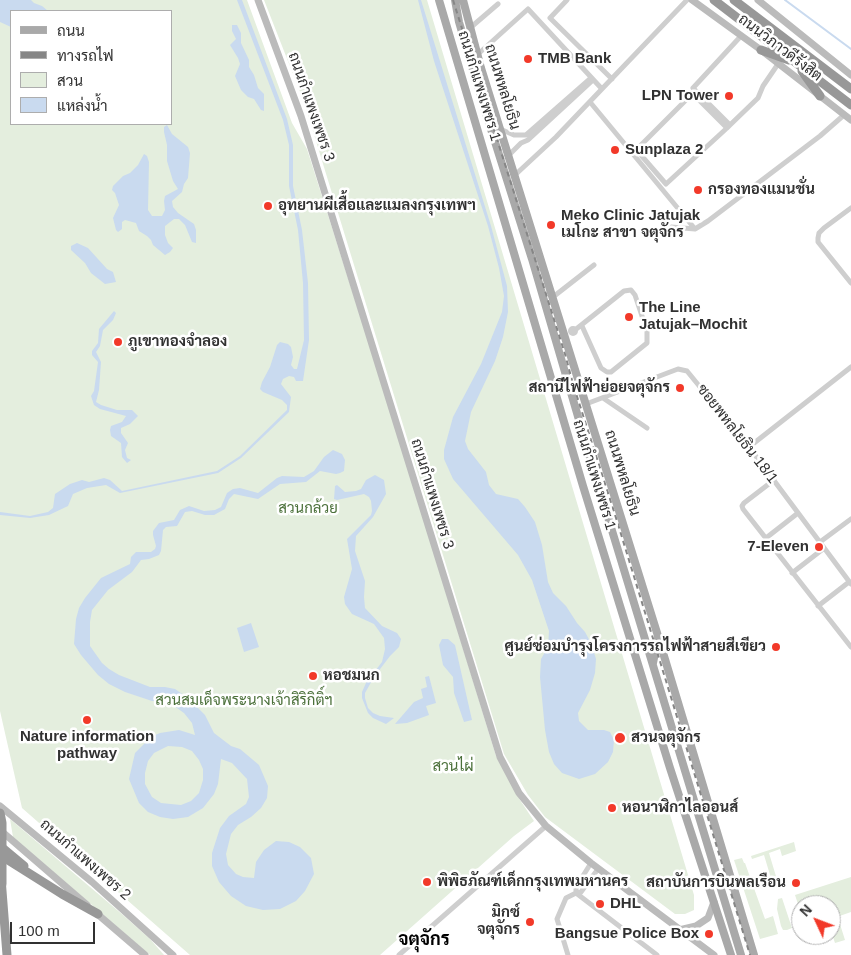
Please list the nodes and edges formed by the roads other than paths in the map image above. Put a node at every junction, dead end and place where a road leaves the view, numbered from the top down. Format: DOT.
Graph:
graph roads {
  1 [pos="258,0"];
  2 [pos="439,0"];
  3 [pos="455,0"];
  4 [pos="463,0"];
  5 [pos="567,0"];
  6 [pos="687,0"];
  7 [pos="692,0"];
  8 [pos="714,0"];
  9 [pos="723,0"];
  10 [pos="734,0"];
  11 [pos="739,0"];
  12 [pos="758,0"];
  13 [pos="498,4"];
  14 [pos="470,28"];
  15 [pos="741,36"];
  16 [pos="761,50"];
  17 [pos="478,55"];
  18 [pos="797,63"];
  19 [pos="778,64"];
  20 [pos="592,79"];
  21 [pos="612,79"];
  22 [pos="850,83"];
  23 [pos="602,89"];
  24 [pos="820,96"];
  25 [pos="851,99"];
  26 [pos="590,102"];
  27 [pos="851,105"];
  28 [pos="844,114"];
  29 [pos="851,120"];
  30 [pos="728,127"];
  31 [pos="500,129"];
  32 [pos="519,136"];
  33 [pos="521,143"];
  34 [pos="509,155"];
  35 [pos="515,175"];
  36 [pos="851,208"];
  37 [pos="671,227"];
  38 [pos="695,229"];
  39 [pos="523,230"];
  40 [pos="538,250"];
  41 [pos="594,265"];
  42 [pos="851,283"];
  43 [pos="553,297"];
  44 [pos="582,326"];
  45 [pos="570,332"];
  46 [pos="851,367"];
  47 [pos="602,398"];
  48 [pos="586,404"];
  49 [pos="647,428"];
  50 [pos="748,447"];
  51 [pos="774,480"];
  52 [pos="798,514"];
  53 [pos="851,519"];
  54 [pos="766,538"];
  55 [pos="820,542"];
  56 [pos="823,549"];
  57 [pos="792,573"];
  58 [pos="850,583"];
  59 [pos="818,606"];
  60 [pos="658,636"];
  61 [pos="851,636"];
  62 [pos="846,640"];
  63 [pos="851,647"];
  64 [pos="653,665"];
  65 [pos="0,806"];
  66 [pos="0,813"];
  67 [pos="546,826"];
  68 [pos="0,830"];
  69 [pos="0,846"];
  70 [pos="0,855"];
  71 [pos="592,863"];
  72 [pos="598,869"];
  73 [pos="0,870"];
  74 [pos="41,881"];
  75 [pos="2,884"];
  76 [pos="576,892"];
  77 [pos="714,902"];
  78 [pos="98,914"];
  79 [pos="679,930"];
  80 [pos="7,955"];
  81 [pos="145,955"];
  82 [pos="173,955"];
  83 [pos="399,955"];
  84 [pos="568,955"];
  85 [pos="657,955"];
  86 [pos="714,955"];
  87 [pos="730,955"];
  88 [pos="741,955"];
  89 [pos="754,955"];
  1 -- 67 [label="street, ถนนกำแพงเพชร 3"];
  2 -- 77 [label="main road, ถนนกำแพงเพชร 1"];
  3 -- 39 [label="main road, ถนนพหลโยธิน"];
  4 -- 14 [label="main road, ถนนพหลโยธิน"];
  5 -- 21 [label="street"];
  6 -- 21 [label="street"];
  7 -- 15 [label="street, ถนนวิภาวดีรังสิต"];
  8 -- 18 [label="highway, ถนนวิภาวดีรังสิต"];
  9 -- 25 [label="highway"];
  10 -- 22 [label="highway"];
  11 -- 22 [label="highway, ถนนวิภาวดีรังสิต"];
  12 -- 22 [label="street, ถนนวิภาวดีรังสิต"];
  13 -- 14 [label="street"];
  14 -- 17 [label="main road, ถนนพหลโยธิน"];
  15 -- 16 [label="street, ถนนวิภาวดีรังสิต"];
  15 -- 30 [label="street"];
  16 -- 18 [label="highway"];
  16 -- 19 [label="street, ถนนวิภาวดีรังสิต"];
  17 -- 20 [label="street"];
  17 -- 31 [label="main road, ถนนพหลโยธิน"];
  18 -- 24 [label="highway"];
  18 -- 27 [label="highway, ถนนวิภาวดีรังสิต"];
  19 -- 24 [label="street, ถนนวิภาวดีรังสิต"];
  19 -- 30 [label="street"];
  20 -- 23 [label="street"];
  20 -- 32 [label="street"];
  20 -- 33 [label="street"];
  21 -- 23 [label="street"];
  23 -- 26 [label="street"];
  24 -- 28 [label="street, ถนนวิภาวดีรังสิต"];
  26 -- 35 [label="street"];
  26 -- 38 [label="street"];
  28 -- 29 [label="street, ถนนวิภาวดีรังสิต"];
  28 -- 38 [label="street"];
  30 -- 30 [label="street"];
  31 -- 32 [label="street"];
  31 -- 34 [label="main road, ถนนพหลโยธิน"];
  32 -- 33 [label="street"];
  33 -- 34 [label="street"];
  34 -- 35 [label="main road, ถนนพหลโยธิน"];
  35 -- 40 [label="main road, ถนนพหลโยธิน"];
  36 -- 42 [label="street"];
  37 -- 38 [label="street"];
  39 -- 40 [label="main road"];
  39 -- 64 [label="main road, ถนนพหลโยธิน"];
  40 -- 43 [label="main road, ถนนพหลโยธิน"];
  41 -- 43 [label="street"];
  43 -- 45 [label="main road, ถนนพหลโยธิน"];
  44 -- 44 [label="street"];
  44 -- 45 [label="street"];
  45 -- 48 [label="main road, ถนนพหลโยธิน"];
  46 -- 50 [label="street"];
  47 -- 48 [label="street, ซอยพหลโยธิน 18/1"];
  47 -- 49 [label="street"];
  47 -- 50 [label="street, ซอยพหลโยธิน 18/1"];
  48 -- 60 [label="main road, ถนนพหลโยธิน"];
  50 -- 51 [label="street, ซอยพหลโยธิน 18/1"];
  51 -- 52 [label="street, ซอยพหลโยธิน 18/1"];
  51 -- 54 [label="street"];
  52 -- 54 [label="street"];
  52 -- 55 [label="street, ซอยพหลโยธิน 18/1"];
  53 -- 55 [label="street"];
  54 -- 57 [label="street"];
  55 -- 56 [label="street, ซอยพหลโยธิน 18/1"];
  56 -- 57 [label="street"];
  56 -- 58 [label="street, ซอยพหลโยธิน 18/1"];
  57 -- 59 [label="street"];
  58 -- 59 [label="street"];
  59 -- 62 [label="street"];
  60 -- 64 [label="main road"];
  60 -- 89 [label="main road, ถนนพหลโยธิน"];
  61 -- 62 [label="street"];
  62 -- 63 [label="street"];
  64 -- 88 [label="main road, ถนนพหลโยธิน"];
  65 -- 82 [label="street, ถนนกำแพงเพชร 2"];
  66 -- 75 [label="highway, bridge"];
  67 -- 71 [label="street, ถนนกำแพงเพชร 3"];
  67 -- 83 [label="street"];
  68 -- 78 [label="street"];
  69 -- 74 [label="highway"];
  70 -- 74 [label="highway"];
  71 -- 72 [label="street, ถนนกำแพงเพชร 3"];
  71 -- 76 [label="street"];
  72 -- 76 [label="street"];
  72 -- 79 [label="street, ถนนกำแพงเพชร 3"];
  73 -- 75 [label="highway, bridge"];
  74 -- 78 [label="highway"];
  75 -- 80 [label="highway"];
  76 -- 84 [label="street"];
  76 -- 85 [label="street"];
  77 -- 79 [label="street"];
  77 -- 87 [label="main road, ถนนกำแพงเพชร 1"];
  78 -- 81 [label="street"];
  79 -- 86 [label="street, ถนนกำแพงเพชร 3"];
}
